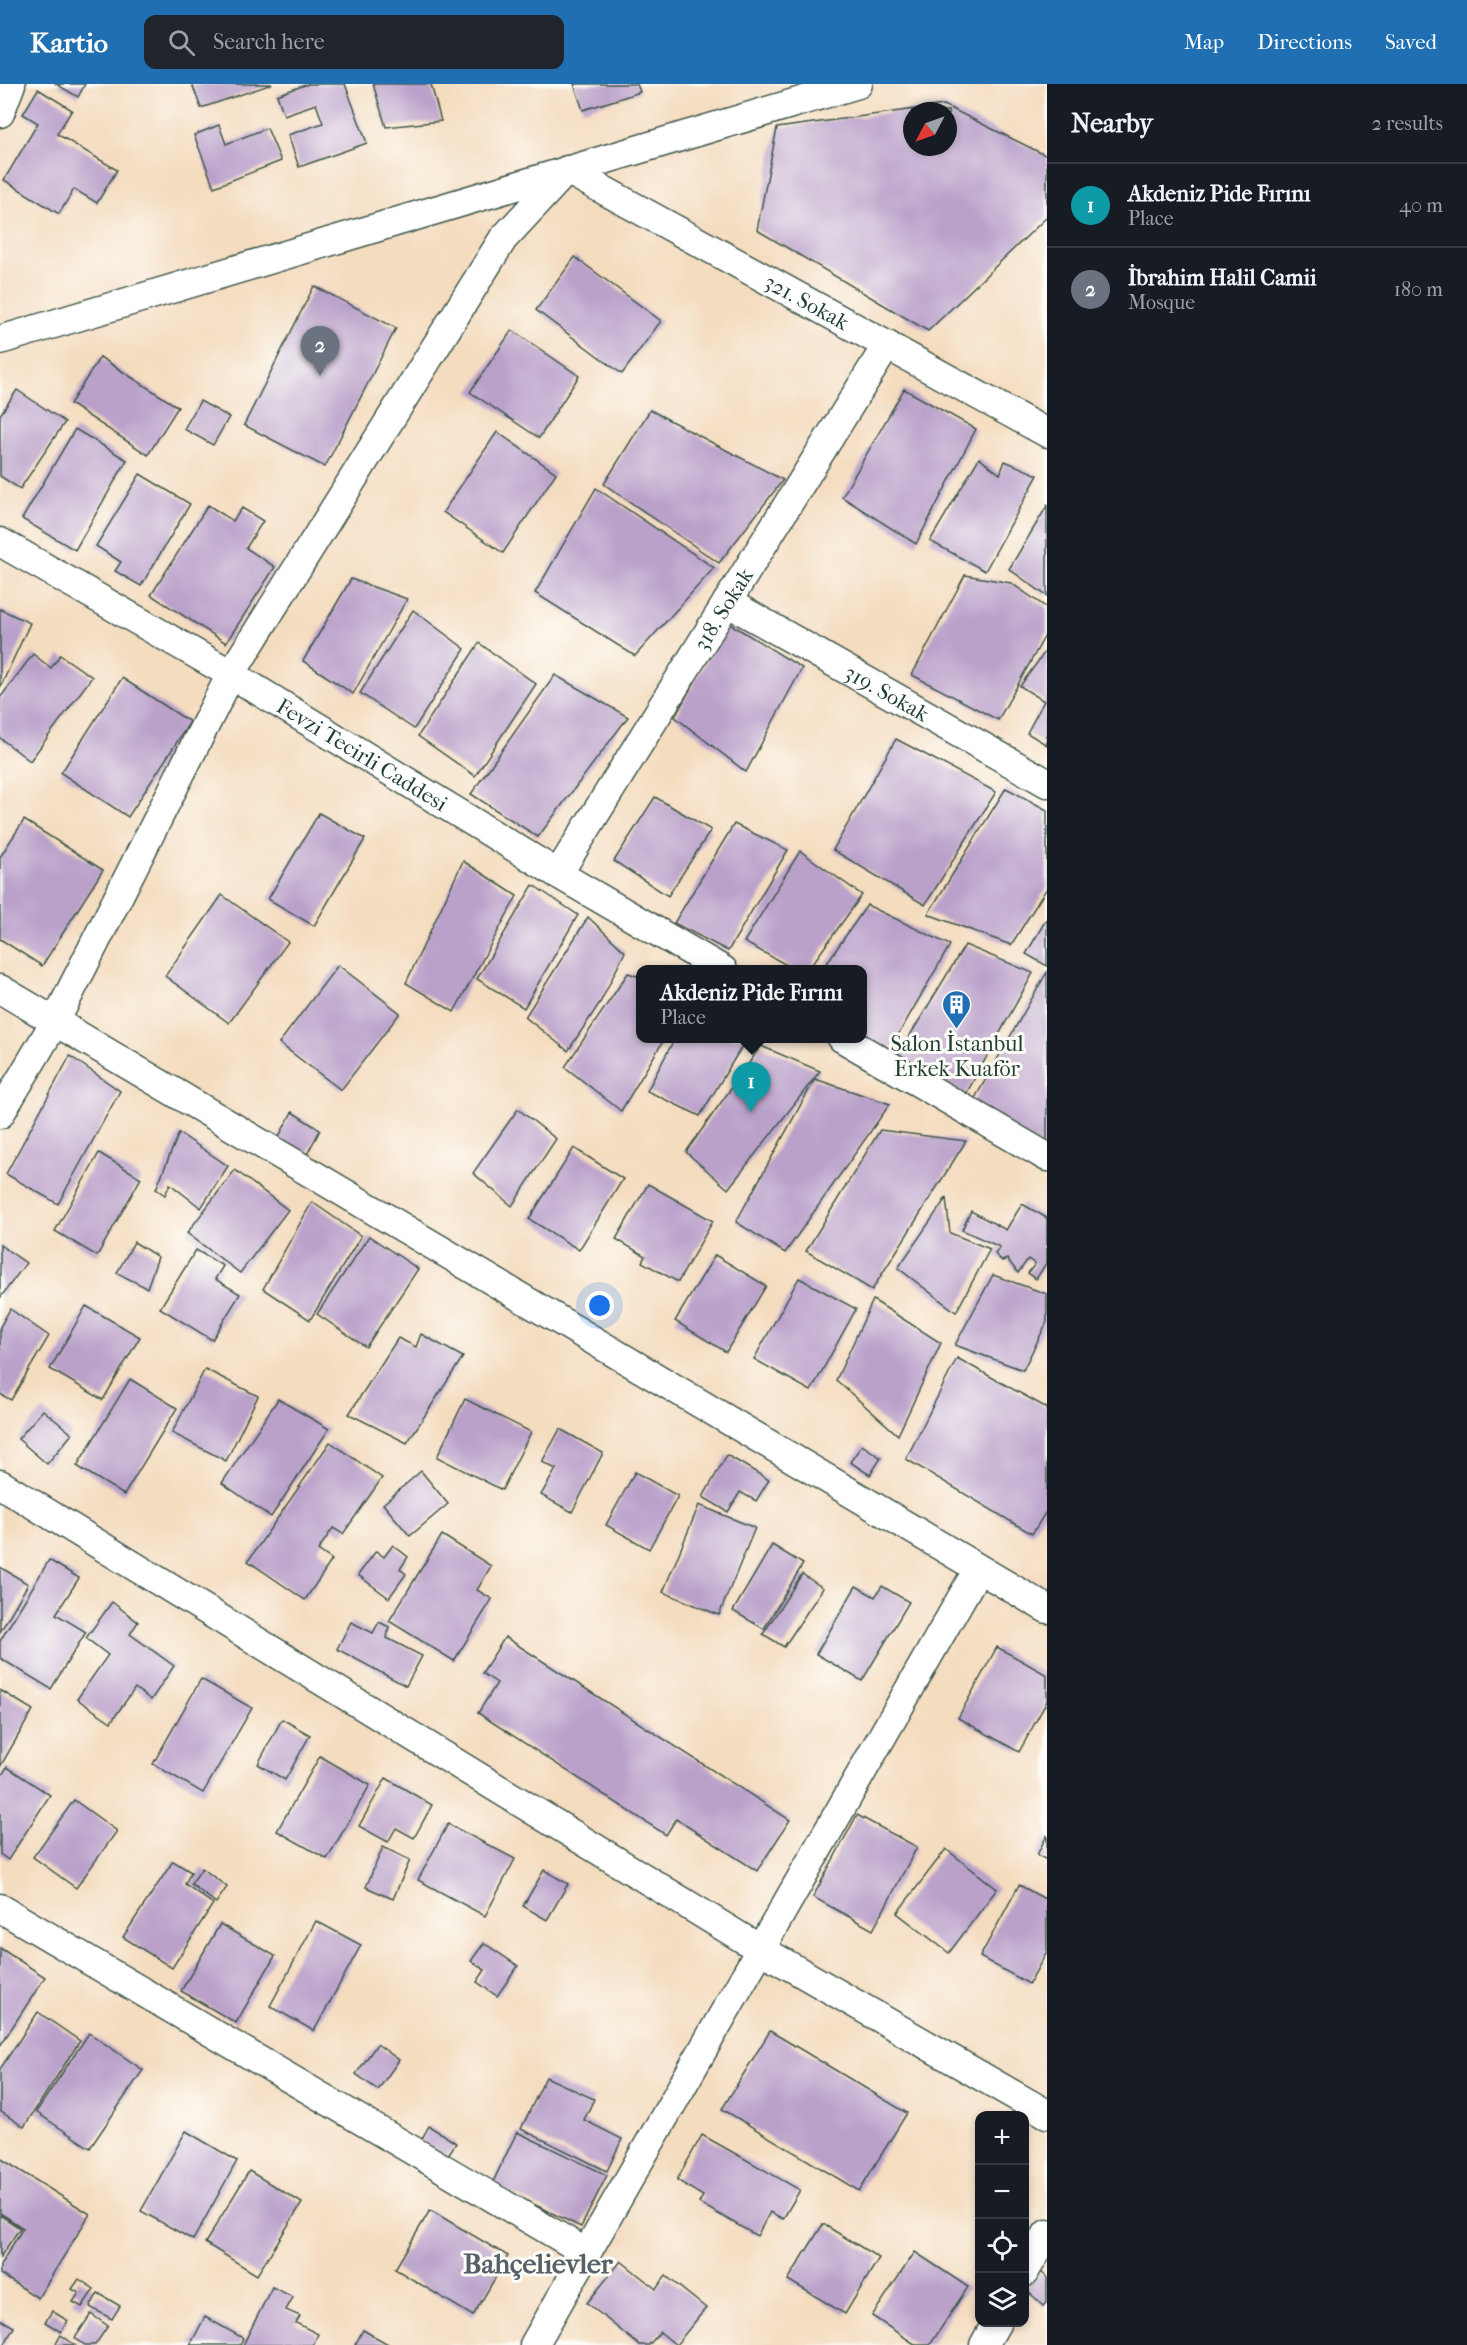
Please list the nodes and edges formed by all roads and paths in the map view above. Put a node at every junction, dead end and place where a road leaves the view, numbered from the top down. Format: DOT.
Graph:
graph roads {
  1 [pos="11,84"];
  2 [pos="858,84"];
  3 [pos="0,113"];
  4 [pos="567,170"];
  5 [pos="0,340"];
  6 [pos="887,345"];
  7 [pos="1047,433"];
  8 [pos="0,542"];
  9 [pos="727,602"];
  10 [pos="231,674"];
  11 [pos="1047,783"];
  12 [pos="558,874"];
  13 [pos="716,965"];
  14 [pos="0,989"];
  15 [pos="56,1020"];
  16 [pos="851,1043"];
  17 [pos="0,1114"];
  18 [pos="1047,1157"];
  19 [pos="0,1484"];
  20 [pos="978,1569"];
  21 [pos="1047,1609"];
  22 [pos="0,1908"];
  23 [pos="760,1949"];
  24 [pos="1047,2114"];
  25 [pos="1047,2234"];
  26 [pos="587,2253"];
  27 [pos="1029,2265"];
  28 [pos="994,2327"];
  29 [pos="534,2345"];
  30 [pos="984,2345"];
  1 -- 3 [label="street"];
  2 -- 4 [label="street"];
  4 -- 5 [label="street"];
  4 -- 6 [label="street, 321. Sokak"];
  4 -- 10 [label="street"];
  6 -- 7 [label="street, 321. Sokak"];
  6 -- 9 [label="street, 318. Sokak"];
  8 -- 10 [label="street, Fevzi Tecirli Caddesi"];
  9 -- 11 [label="street, 319. Sokak"];
  9 -- 12 [label="street, 318. Sokak"];
  10 -- 12 [label="street, Fevzi Tecirli Caddesi"];
  10 -- 15 [label="street"];
  12 -- 13 [label="street, Fevzi Tecirli Caddesi"];
  14 -- 15 [label="street"];
  15 -- 17 [label="street"];
  15 -- 20 [label="street"];
  16 -- 18 [label="street"];
  19 -- 23 [label="street"];
  20 -- 21 [label="street"];
  20 -- 23 [label="street"];
  22 -- 26 [label="street"];
  23 -- 24 [label="street"];
  23 -- 26 [label="street"];
  25 -- 27 [label="street"];
  26 -- 29 [label="street"];
  28 -- 30 [label="street"];
}
